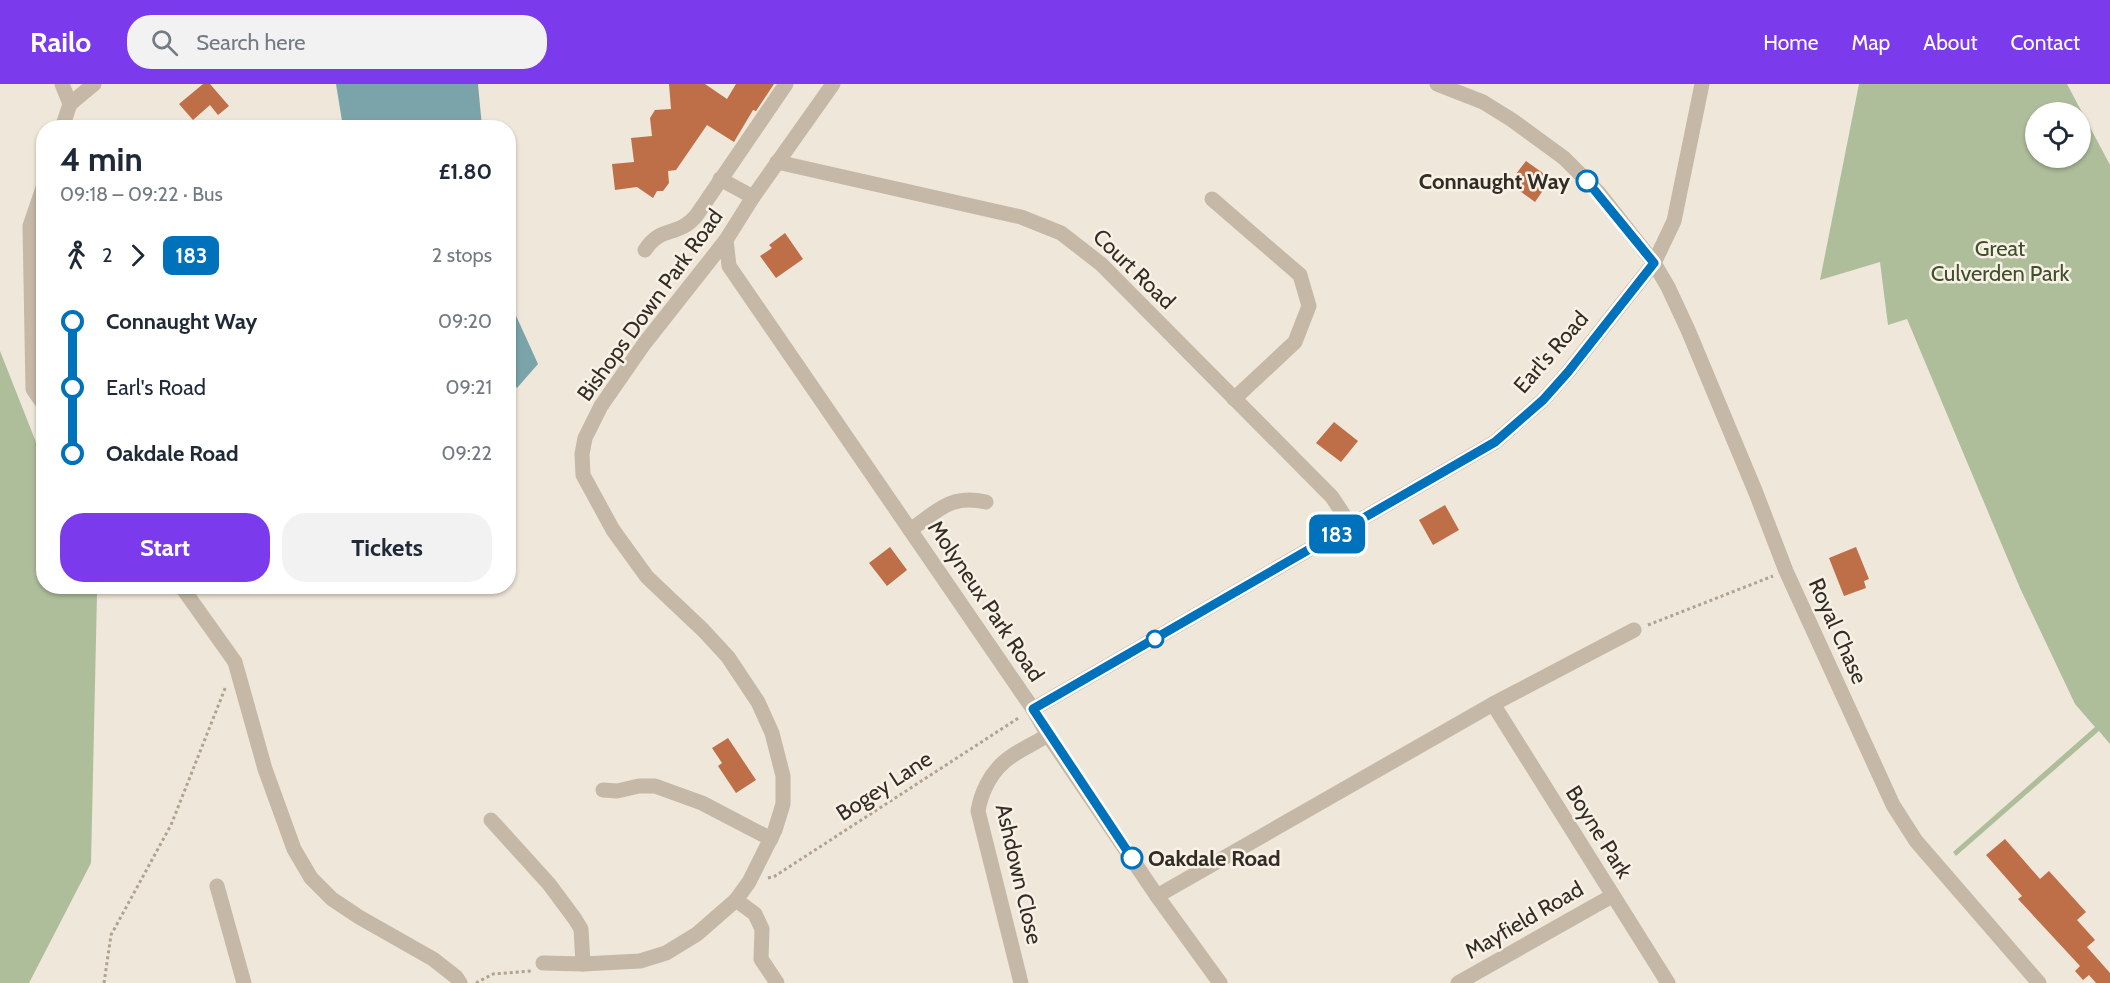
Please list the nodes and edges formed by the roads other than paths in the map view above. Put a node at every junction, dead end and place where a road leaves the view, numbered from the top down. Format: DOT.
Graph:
graph roads {
  1 [pos="62,84"];
  2 [pos="94,84"];
  3 [pos="786,84"];
  4 [pos="833,84"];
  5 [pos="1437,84"];
  6 [pos="1702,84"];
  7 [pos="70,104"];
  8 [pos="65,120"];
  9 [pos="777,162"];
  10 [pos="720,180"];
  11 [pos="753,197"];
  12 [pos="1212,199"];
  13 [pos="36,208"];
  14 [pos="726,240"];
  15 [pos="645,250"];
  16 [pos="1654,263"];
  17 [pos="36,393"];
  18 [pos="1234,399"];
  19 [pos="986,502"];
  20 [pos="1351,526"];
  21 [pos="910,530"];
  22 [pos="187,594"];
  23 [pos="1634,630"];
  24 [pos="1492,704"];
  25 [pos="1033,709"];
  26 [pos="1048,735"];
  27 [pos="603,790"];
  28 [pos="491,820"];
  29 [pos="771,839"];
  30 [pos="217,886"];
  31 [pos="1157,896"];
  32 [pos="1612,896"];
  33 [pos="736,900"];
  34 [pos="543,963"];
  35 [pos="583,964"];
  36 [pos="244,983"];
  37 [pos="460,983"];
  38 [pos="777,983"];
  39 [pos="1021,983"];
  40 [pos="1220,983"];
  41 [pos="1458,983"];
  42 [pos="1668,983"];
  43 [pos="2039,983"];
  1 -- 7 [label="street"];
  2 -- 7 [label="street"];
  3 -- 10 [label="street"];
  4 -- 9 [label="street, Bishops Down Park Road"];
  5 -- 16 [label="street, Royal Chase"];
  6 -- 16 [label="street"];
  7 -- 8 [label="street"];
  9 -- 11 [label="street, Bishops Down Park Road"];
  9 -- 18 [label="street, Court Road"];
  10 -- 11 [label="street"];
  10 -- 15 [label="street"];
  11 -- 14 [label="street, Bishops Down Park Road"];
  12 -- 18 [label="street"];
  13 -- 17 [label="street"];
  14 -- 21 [label="street, Molyneux Park Road"];
  14 -- 29 [label="street, Bishops Down Park Road"];
  16 -- 20 [label="street, Earl's Road"];
  16 -- 43 [label="street, Royal Chase"];
  18 -- 20 [label="street, Court Road"];
  19 -- 21 [label="street"];
  20 -- 25 [label="street, Earl's Road"];
  21 -- 25 [label="street, Molyneux Park Road"];
  22 -- 37 [label="street"];
  23 -- 24 [label="street"];
  24 -- 31 [label="street"];
  24 -- 32 [label="street, Boyne Park"];
  25 -- 26 [label="street, Molyneux Park Road"];
  26 -- 31 [label="street, Molyneux Park Road"];
  26 -- 39 [label="street, Ashdown Close"];
  27 -- 29 [label="street"];
  28 -- 35 [label="street"];
  29 -- 33 [label="street, Bishops Down Park Road"];
  30 -- 36 [label="street"];
  31 -- 40 [label="street, Molyneux Park Road"];
  32 -- 41 [label="street, Mayfield Road"];
  32 -- 42 [label="street, Boyne Park"];
  33 -- 35 [label="street, Bishops Down Park Road"];
  33 -- 38 [label="street"];
  34 -- 35 [label="street, Bishops Down Park Road"];
}
